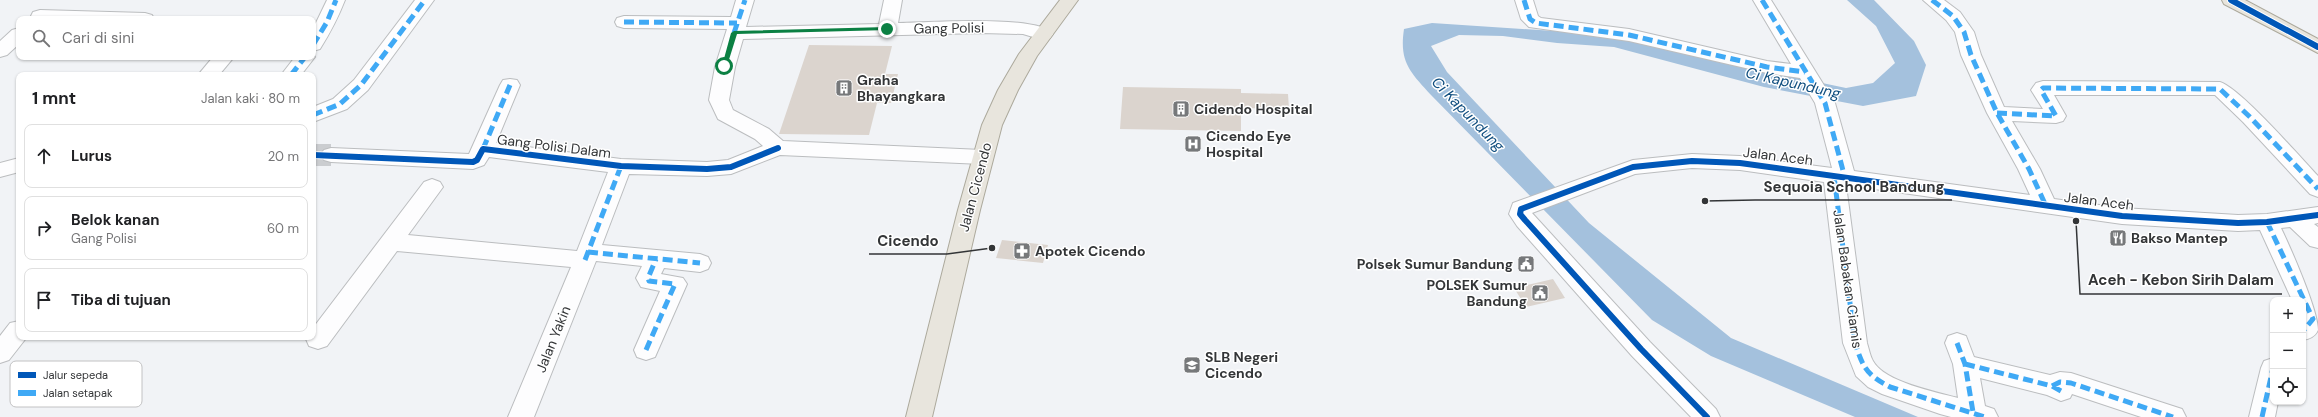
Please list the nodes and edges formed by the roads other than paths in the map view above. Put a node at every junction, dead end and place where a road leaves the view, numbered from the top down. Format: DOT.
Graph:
graph roads {
  1 [pos="57,0"];
  2 [pos="336,0"];
  3 [pos="425,0"];
  4 [pos="745,0"];
  5 [pos="893,0"];
  6 [pos="1069,0"];
  7 [pos="1524,0"];
  8 [pos="1762,0"];
  9 [pos="1932,0"];
  10 [pos="2231,0"];
  11 [pos="40,16"];
  12 [pos="624,22"];
  13 [pos="736,28"];
  14 [pos="887,29"];
  15 [pos="1043,34"];
  16 [pos="16,37"];
  17 [pos="316,40"];
  18 [pos="2318,47"];
  19 [pos="0,51"];
  20 [pos="221,60"];
  21 [pos="302,60"];
  22 [pos="211,72"];
  23 [pos="293,72"];
  24 [pos="1805,73"];
  25 [pos="510,85"];
  26 [pos="1997,113"];
  27 [pos="316,114"];
  28 [pos="778,148"];
  29 [pos="482,149"];
  30 [pos="331,155"];
  31 [pos="982,157"];
  32 [pos="16,166"];
  33 [pos="621,166"];
  34 [pos="0,170"];
  35 [pos="1839,177"];
  36 [pos="432,187"];
  37 [pos="2318,189"];
  38 [pos="2046,206"];
  39 [pos="2318,215"];
  40 [pos="2294,218"];
  41 [pos="2267,222"];
  42 [pos="2318,240"];
  43 [pos="391,242"];
  44 [pos="587,256"];
  45 [pos="656,259"];
  46 [pos="700,263"];
  47 [pos="2303,297"];
  48 [pos="2306,303"];
  49 [pos="2306,327"];
  50 [pos="16,334"];
  51 [pos="318,339"];
  52 [pos="646,350"];
  53 [pos="0,353"];
  54 [pos="2273,369"];
  55 [pos="1979,415"];
  56 [pos="521,417"];
  57 [pos="920,417"];
  58 [pos="1707,417"];
  59 [pos="2173,417"];
  60 [pos="2262,417"];
  1 -- 11 [label="street"];
  2 -- 17 [label="street"];
  3 -- 27 [label="street"];
  4 -- 13 [label="street"];
  5 -- 14 [label="street"];
  6 -- 15 [label="main road, Jalan Cicendo"];
  7 -- 24 [label="street"];
  8 -- 24 [label="street, Jalan Babakan Ciamis"];
  9 -- 26 [label="street"];
  10 -- 18 [label="main road"];
  12 -- 13 [label="street, Gang Polisi"];
  13 -- 14 [label="street, Gang Polisi"];
  13 -- 28 [label="street"];
  14 -- 15 [label="street, Gang Polisi"];
  15 -- 31 [label="main road, Jalan Cicendo"];
  16 -- 19 [label="street"];
  20 -- 22 [label="street"];
  21 -- 23 [label="street"];
  24 -- 35 [label="street, Jalan Babakan Ciamis"];
  25 -- 29 [label="street"];
  26 -- 37 [label="street"];
  26 -- 38 [label="street"];
  28 -- 31 [label="street"];
  28 -- 33 [label="street, Gang Polisi Dalam"];
  29 -- 30 [label="street, Gang Polisi Dalam"];
  29 -- 33 [label="street, Gang Polisi Dalam"];
  31 -- 57 [label="main road, Jalan Cicendo"];
  32 -- 34 [label="street"];
  33 -- 44 [label="street, Jalan Yakin"];
  35 -- 38 [label="street, Jalan Aceh"];
  35 -- 55 [label="street, Jalan Babakan Ciamis"];
  35 -- 58 [label="street, Jalan Aceh"];
  36 -- 43 [label="street"];
  38 -- 41 [label="street, Jalan Aceh"];
  39 -- 40 [label="street, Jalan Aceh"];
  40 -- 41 [label="street, Jalan Aceh"];
  40 -- 42 [label="street"];
  41 -- 47 [label="street"];
  43 -- 44 [label="street"];
  43 -- 51 [label="street"];
  44 -- 45 [label="street"];
  44 -- 56 [label="street, Jalan Yakin"];
  45 -- 46 [label="street"];
  45 -- 52 [label="street"];
  48 -- 49 [label="street"];
  50 -- 53 [label="street"];
  54 -- 60 [label="street"];
  55 -- 59 [label="street"];
}
